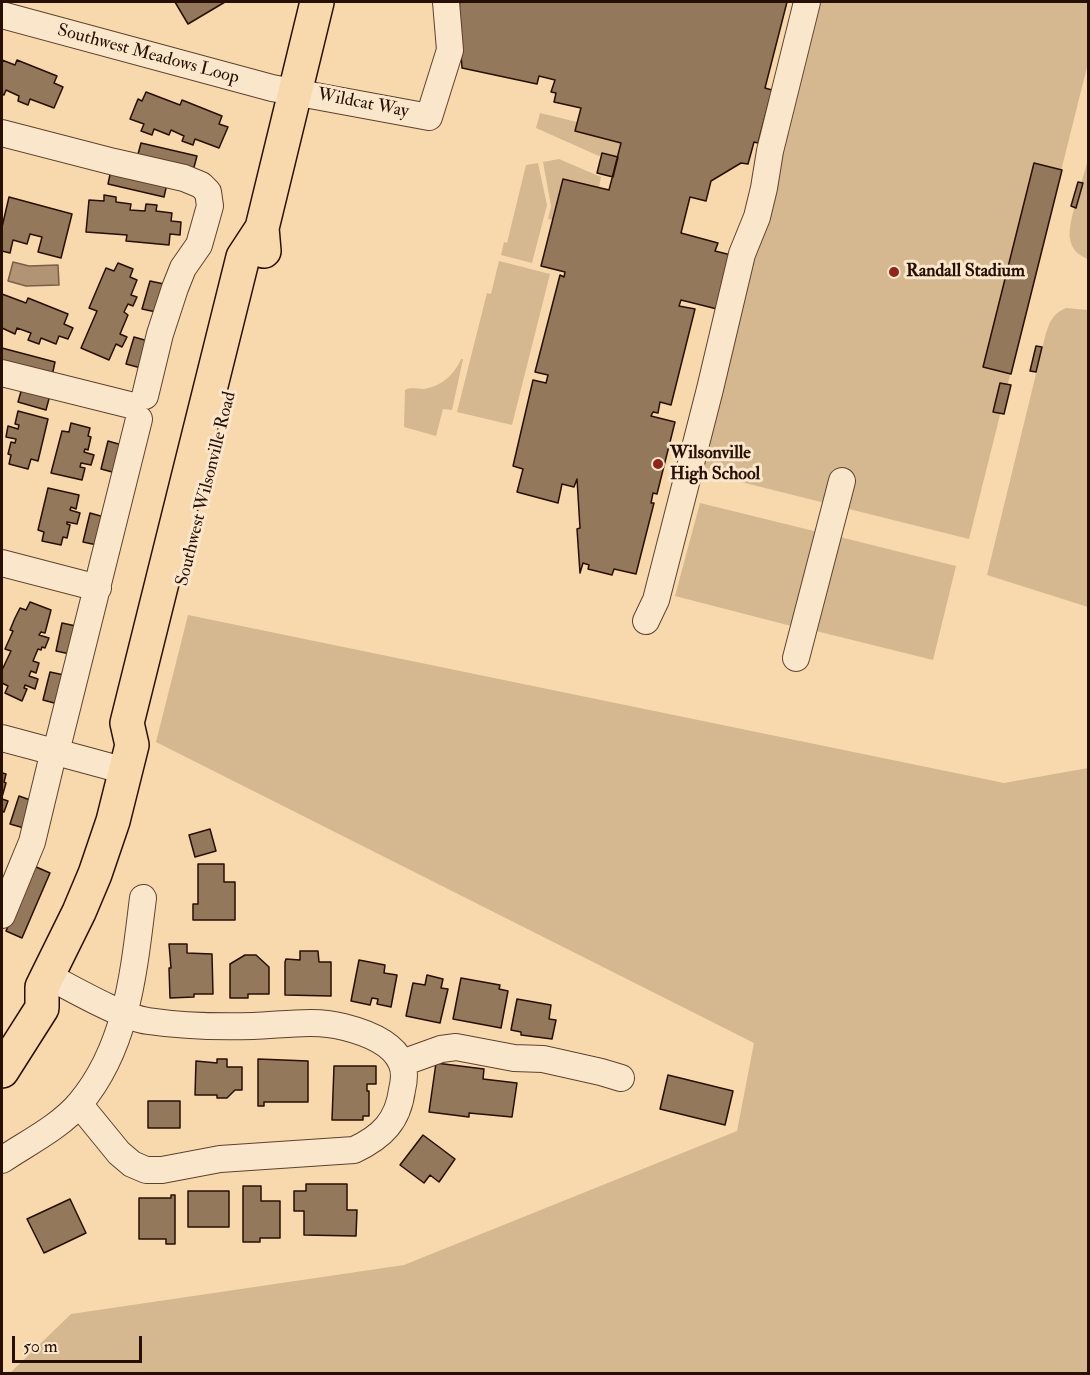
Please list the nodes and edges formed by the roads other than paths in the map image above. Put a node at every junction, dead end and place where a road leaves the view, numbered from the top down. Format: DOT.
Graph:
graph roads {
  1 [pos="317,2"];
  2 [pos="446,2"];
  3 [pos="807,2"];
  4 [pos="2,15"];
  5 [pos="296,91"];
  6 [pos="2,133"];
  7 [pos="2,373"];
  8 [pos="138,407"];
  9 [pos="842,481"];
  10 [pos="2,563"];
  11 [pos="98,588"];
  12 [pos="646,621"];
  13 [pos="796,658"];
  14 [pos="2,738"];
  15 [pos="55,752"];
  16 [pos="129,758"];
  17 [pos="143,898"];
  18 [pos="2,915"];
  19 [pos="45,981"];
  20 [pos="125,1014"];
  21 [pos="2,1034"];
  22 [pos="402,1063"];
  23 [pos="2,1071"];
  24 [pos="621,1078"];
  25 [pos="79,1104"];
  26 [pos="2,1160"];
  1 -- 5 [label="main road, Southwest Wilsonville Road"];
  2 -- 5 [label="street, Wildcat Way"];
  3 -- 12 [label="street"];
  4 -- 5 [label="street, Southwest Meadows Loop"];
  5 -- 16 [label="main road, Southwest Wilsonville Road"];
  6 -- 8 [label="street"];
  7 -- 8 [label="street"];
  8 -- 11 [label="street"];
  9 -- 13 [label="street"];
  10 -- 11 [label="street"];
  11 -- 15 [label="street"];
  14 -- 15 [label="street"];
  15 -- 16 [label="street"];
  15 -- 18 [label="street"];
  16 -- 19 [label="main road, Southwest Wilsonville Road"];
  17 -- 20 [label="street"];
  19 -- 20 [label="street"];
  19 -- 21 [label="main road, Southwest Wilsonville Road"];
  19 -- 23 [label="main road, Southwest Wilsonville Road"];
  20 -- 22 [label="street"];
  20 -- 25 [label="street"];
  22 -- 24 [label="street"];
  22 -- 25 [label="street"];
  25 -- 26 [label="street"];
}
